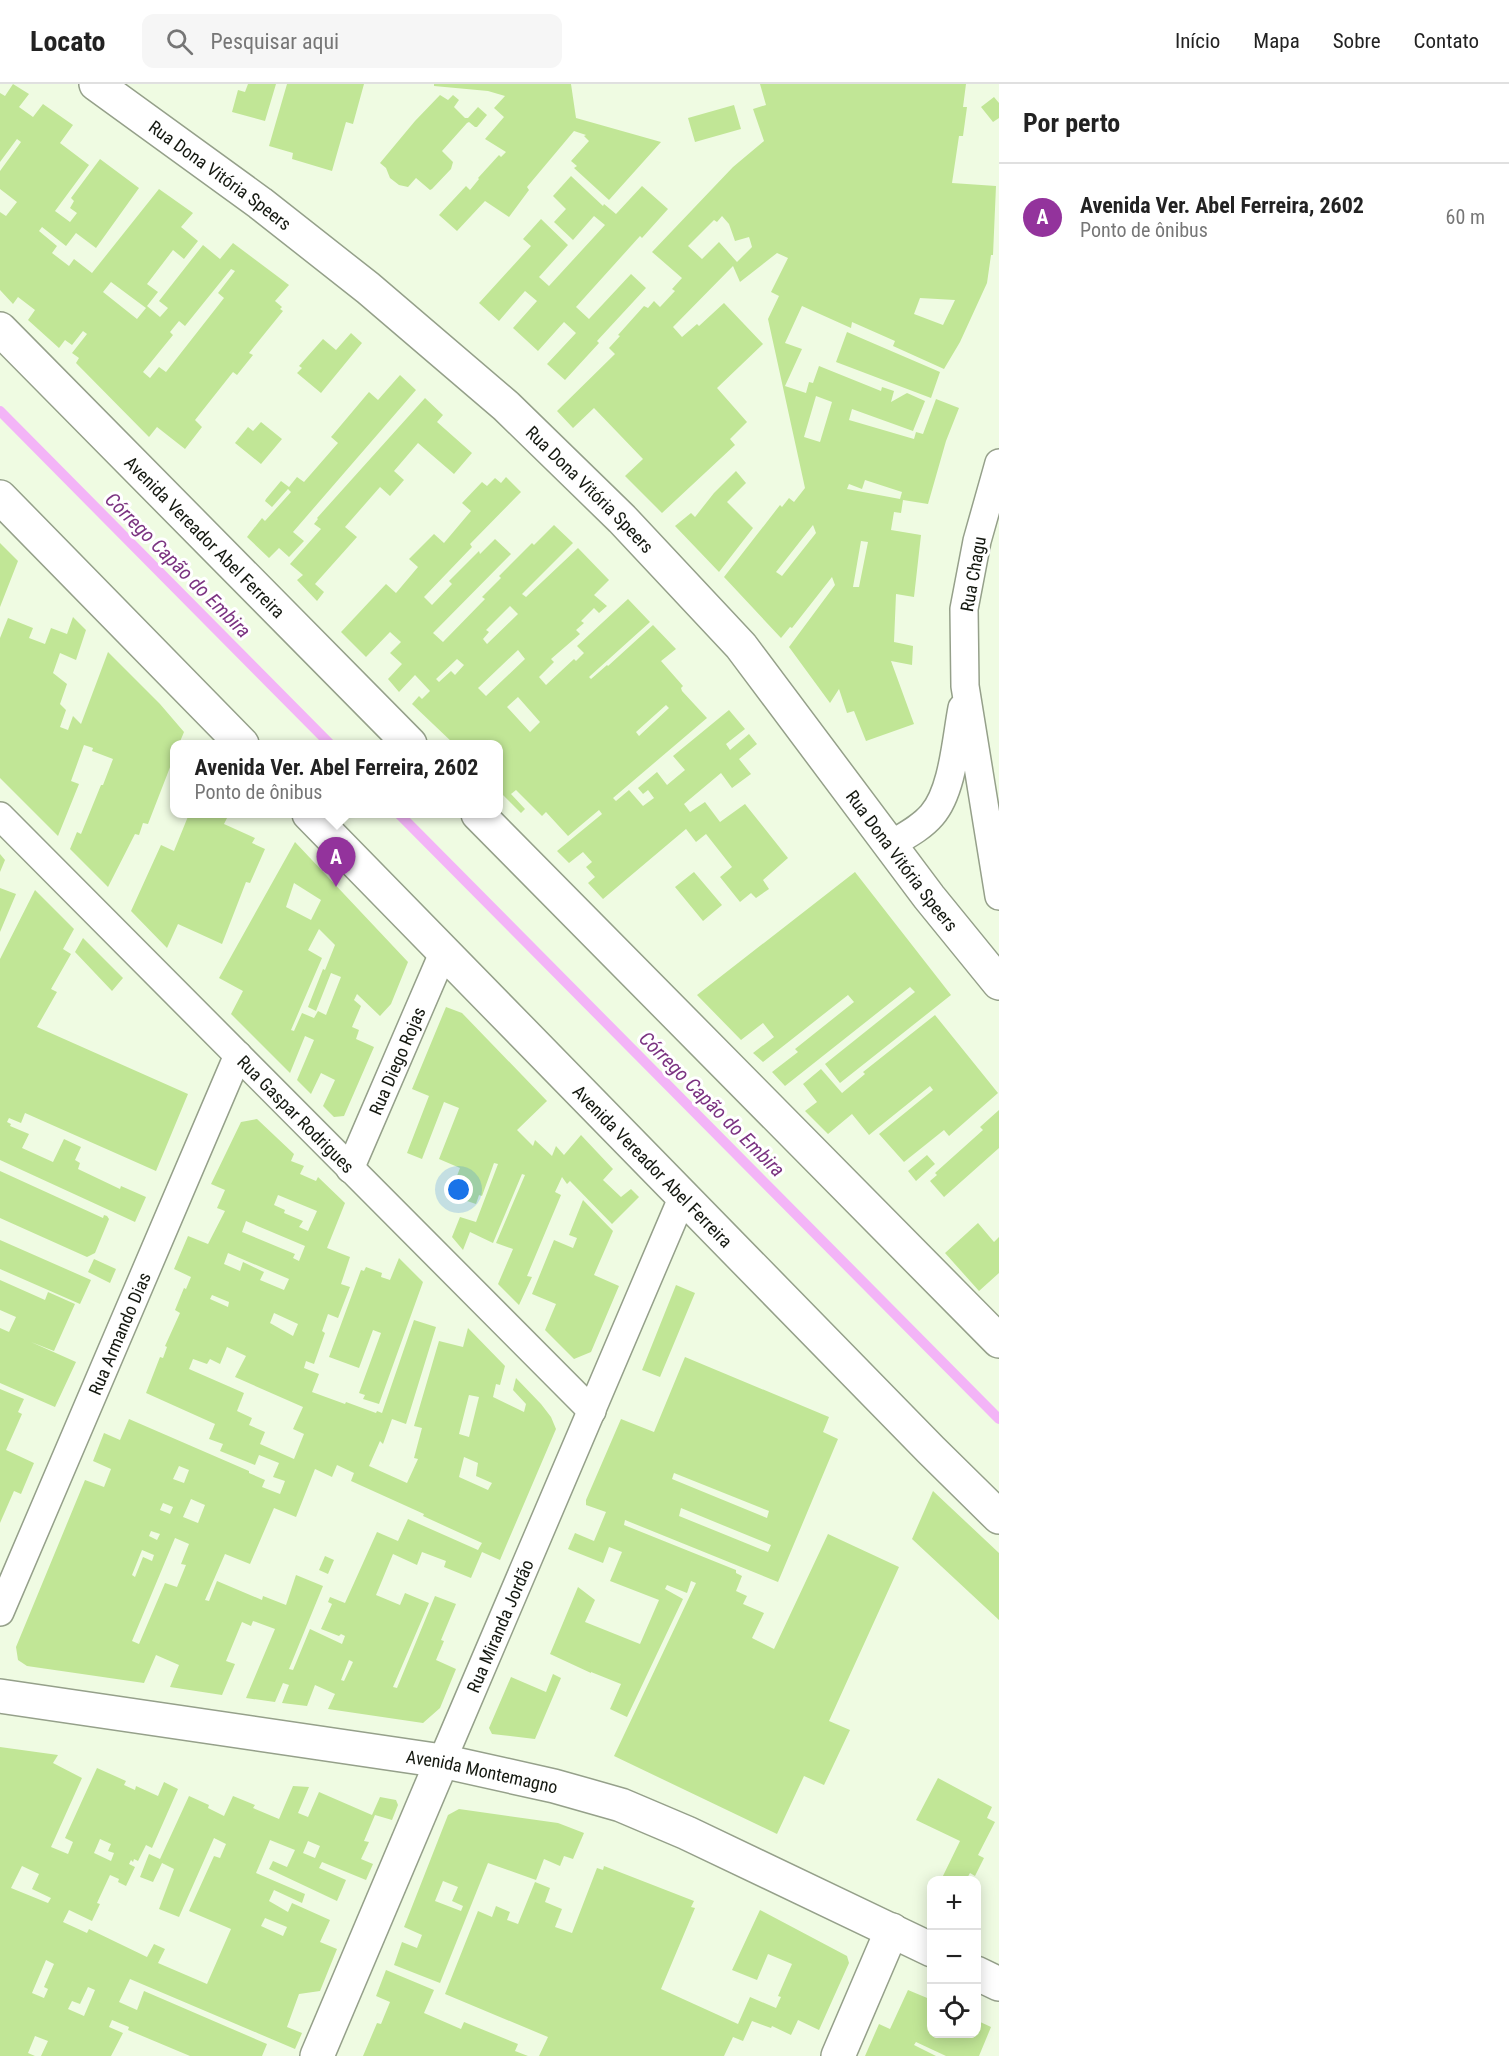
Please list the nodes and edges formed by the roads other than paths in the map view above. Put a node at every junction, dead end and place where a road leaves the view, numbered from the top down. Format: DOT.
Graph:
graph roads {
  1 [pos="96,84"];
  2 [pos="0,329"];
  3 [pos="999,463"];
  4 [pos="0,497"];
  5 [pos="966,686"];
  6 [pos="238,740"];
  7 [pos="406,740"];
  8 [pos="0,816"];
  9 [pos="314,818"];
  10 [pos="483,818"];
  11 [pos="890,844"];
  12 [pos="999,896"];
  13 [pos="444,951"];
  14 [pos="999,983"];
  15 [pos="238,1056"];
  16 [pos="350,1168"];
  17 [pos="683,1196"];
  18 [pos="999,1341"];
  19 [pos="592,1411"];
  20 [pos="999,1516"];
  21 [pos="0,1612"];
  22 [pos="0,1696"];
  23 [pos="442,1761"];
  24 [pos="892,1930"];
  25 [pos="927,1948"];
  26 [pos="981,1975"];
  27 [pos="999,1984"];
  28 [pos="318,2056"];
  29 [pos="838,2056"];
  1 -- 11 [label="street, Rua Dona Vitória Speers"];
  2 -- 7 [label="street, Avenida Vereador Abel Ferreira"];
  3 -- 5 [label="street, Rua Chagu"];
  4 -- 6 [label="street"];
  5 -- 11 [label="street, Rua Chagu"];
  5 -- 12 [label="street, Rua Chagu"];
  8 -- 15 [label="street, Rua Gaspar Rodrigues"];
  9 -- 13 [label="street, Avenida Vereador Abel Ferreira"];
  10 -- 18 [label="street"];
  11 -- 14 [label="street, Rua Dona Vitória Speers"];
  13 -- 16 [label="street, Rua Diego Rojas"];
  13 -- 17 [label="street, Avenida Vereador Abel Ferreira"];
  15 -- 16 [label="street, Rua Gaspar Rodrigues"];
  15 -- 21 [label="street, Rua Armando Dias"];
  16 -- 19 [label="street, Rua Gaspar Rodrigues"];
  17 -- 19 [label="street, Rua Miranda Jordão"];
  17 -- 20 [label="street, Avenida Vereador Abel Ferreira"];
  19 -- 23 [label="street, Rua Miranda Jordão"];
  22 -- 23 [label="street, Avenida Montemagno"];
  23 -- 24 [label="street, Avenida Montemagno"];
  23 -- 28 [label="street, Rua Miranda Jordão"];
  24 -- 25 [label="street, Avenida Montemagno"];
  24 -- 29 [label="street"];
  26 -- 27 [label="street"];
}
